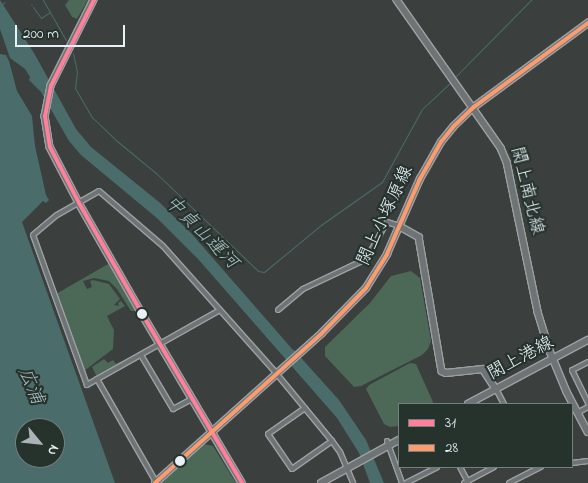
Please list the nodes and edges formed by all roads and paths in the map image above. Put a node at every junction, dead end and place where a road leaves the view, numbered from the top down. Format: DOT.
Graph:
graph roads {
  1 [pos="94,0"];
  2 [pos="397,0"];
  3 [pos="588,23"];
  4 [pos="474,108"];
  5 [pos="79,203"];
  6 [pos="400,226"];
  7 [pos="426,235"];
  8 [pos="419,237"];
  9 [pos="220,310"];
  10 [pos="278,310"];
  11 [pos="588,340"];
  12 [pos="160,344"];
  13 [pos="141,355"];
  14 [pos="552,358"];
  15 [pos="588,362"];
  16 [pos="276,372"];
  17 [pos="97,379"];
  18 [pos="496,389"];
  19 [pos="192,399"];
  20 [pos="470,403"];
  21 [pos="503,403"];
  22 [pos="572,403"];
  23 [pos="588,403"];
  24 [pos="573,404"];
  25 [pos="588,407"];
  26 [pos="305,408"];
  27 [pos="577,413"];
  28 [pos="211,432"];
  29 [pos="588,432"];
  30 [pos="398,440"];
  31 [pos="332,441"];
  32 [pos="388,443"];
  33 [pos="588,462"];
  34 [pos="573,463"];
  35 [pos="347,468"];
  36 [pos="435,468"];
  37 [pos="460,468"];
  38 [pos="492,468"];
  39 [pos="539,468"];
  40 [pos="155,482"];
  41 [pos="466,482"];
  42 [pos="242,483"];
  43 [pos="321,483"];
  44 [pos="353,483"];
  45 [pos="402,483"];
  46 [pos="406,483"];
  47 [pos="508,483"];
  1 -- 5 [label="street"];
  2 -- 4 [label="street, 閖上南北線"];
  3 -- 4 [label="street, 閖上小塚原線"];
  4 -- 6 [label="street, 閖上小塚原線"];
  4 -- 14 [label="street, 閖上南北線"];
  5 -- 9 [label="street"];
  5 -- 12 [label="street"];
  5 -- 17 [label="street"];
  6 -- 8 [label="street"];
  6 -- 10 [label="street"];
  6 -- 16 [label="street, 閖上小塚原線"];
  7 -- 8 [label="street"];
  8 -- 18 [label="street"];
  9 -- 12 [label="street"];
  9 -- 16 [label="street"];
  11 -- 14 [label="street, 閖上港線"];
  12 -- 13 [label="street"];
  12 -- 19 [label="street"];
  13 -- 17 [label="street"];
  13 -- 19 [label="street"];
  14 -- 18 [label="street, 閖上港線"];
  14 -- 22 [label="street, 閖上南北線"];
  15 -- 23 [label="street"];
  16 -- 26 [label="street"];
  16 -- 28 [label="street"];
  17 -- 40 [label="street"];
  18 -- 20 [label="street, 閖上港線"];
  18 -- 21 [label="street"];
  19 -- 28 [label="street"];
  24 -- 27 [label="street, 閖上南北線"];
  25 -- 27 [label="street"];
  26 -- 31 [label="street"];
  26 -- 31 [label="street"];
  27 -- 29 [label="street, 閖上南北線"];
  28 -- 40 [label="street"];
  28 -- 42 [label="street"];
  30 -- 32 [label="street"];
  31 -- 35 [label="street"];
  32 -- 35 [label="street"];
  32 -- 45 [label="street"];
  33 -- 34 [label="street"];
  35 -- 43 [label="street"];
  35 -- 44 [label="street"];
  36 -- 46 [label="street"];
  37 -- 41 [label="street"];
  38 -- 41 [label="street"];
  39 -- 47 [label="street"];
}
